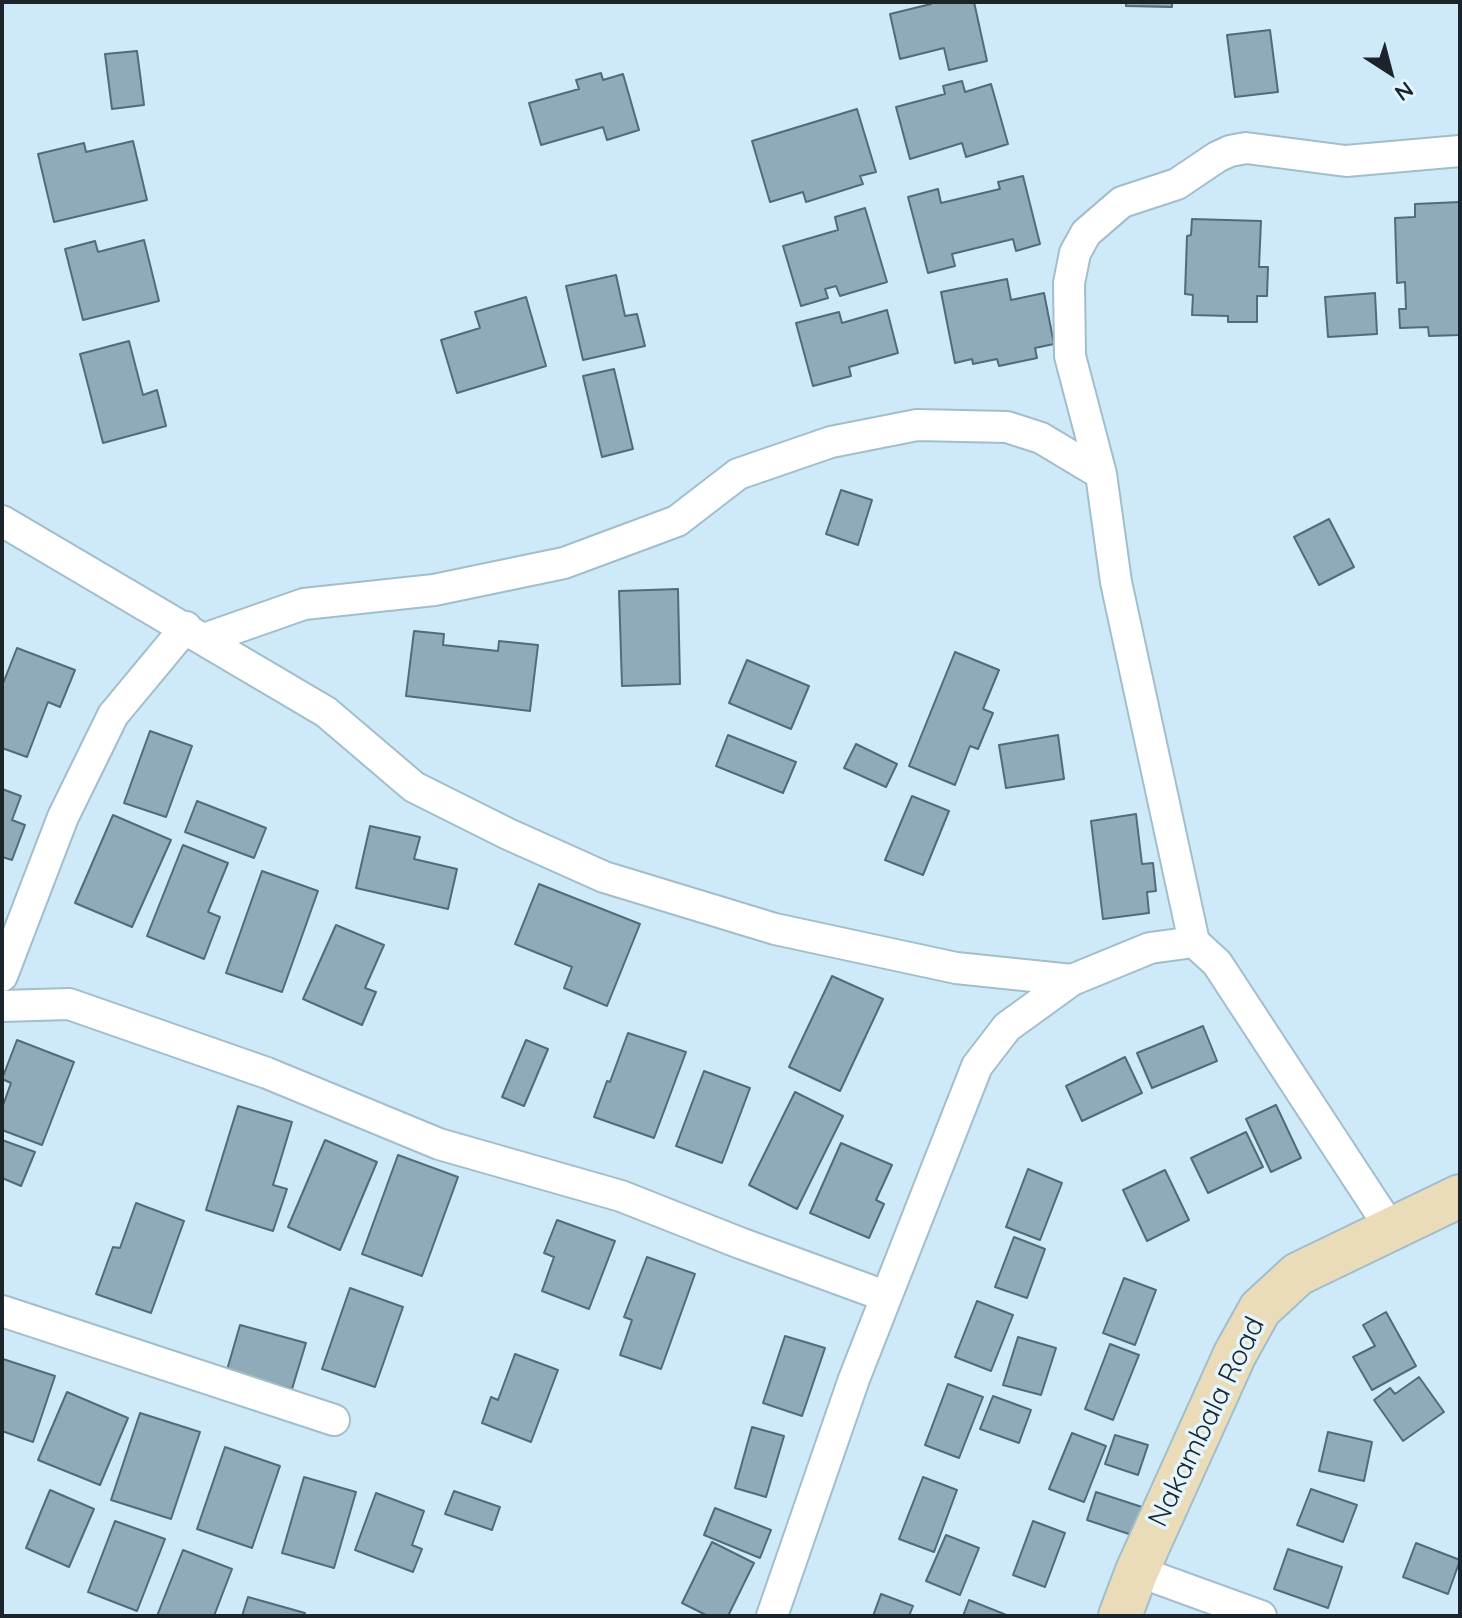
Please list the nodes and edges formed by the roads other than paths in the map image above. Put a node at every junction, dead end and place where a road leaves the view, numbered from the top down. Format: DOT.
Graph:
graph roads {
  1 [pos="1460,151"];
  2 [pos="1101,474"];
  3 [pos="2,521"];
  4 [pos="195,633"];
  5 [pos="1194,942"];
  6 [pos="2,976"];
  7 [pos="1072,980"];
  8 [pos="2,1006"];
  9 [pos="1460,1196"];
  10 [pos="1391,1229"];
  11 [pos="885,1296"];
  12 [pos="2,1311"];
  13 [pos="334,1420"];
  14 [pos="1137,1571"];
  15 [pos="772,1616"];
  16 [pos="1120,1616"];
  17 [pos="1261,1616"];
  1 -- 2 [label="street"];
  2 -- 4 [label="street"];
  2 -- 5 [label="street"];
  3 -- 4 [label="street"];
  4 -- 6 [label="street"];
  4 -- 7 [label="street"];
  5 -- 7 [label="street"];
  5 -- 10 [label="street"];
  7 -- 11 [label="street"];
  8 -- 11 [label="street"];
  9 -- 10 [label="main road, Nakambala Road"];
  10 -- 14 [label="main road, Nakambala Road"];
  11 -- 15 [label="street"];
  12 -- 13 [label="street"];
  14 -- 16 [label="main road, Nakambala Road"];
  14 -- 17 [label="street"];
}
